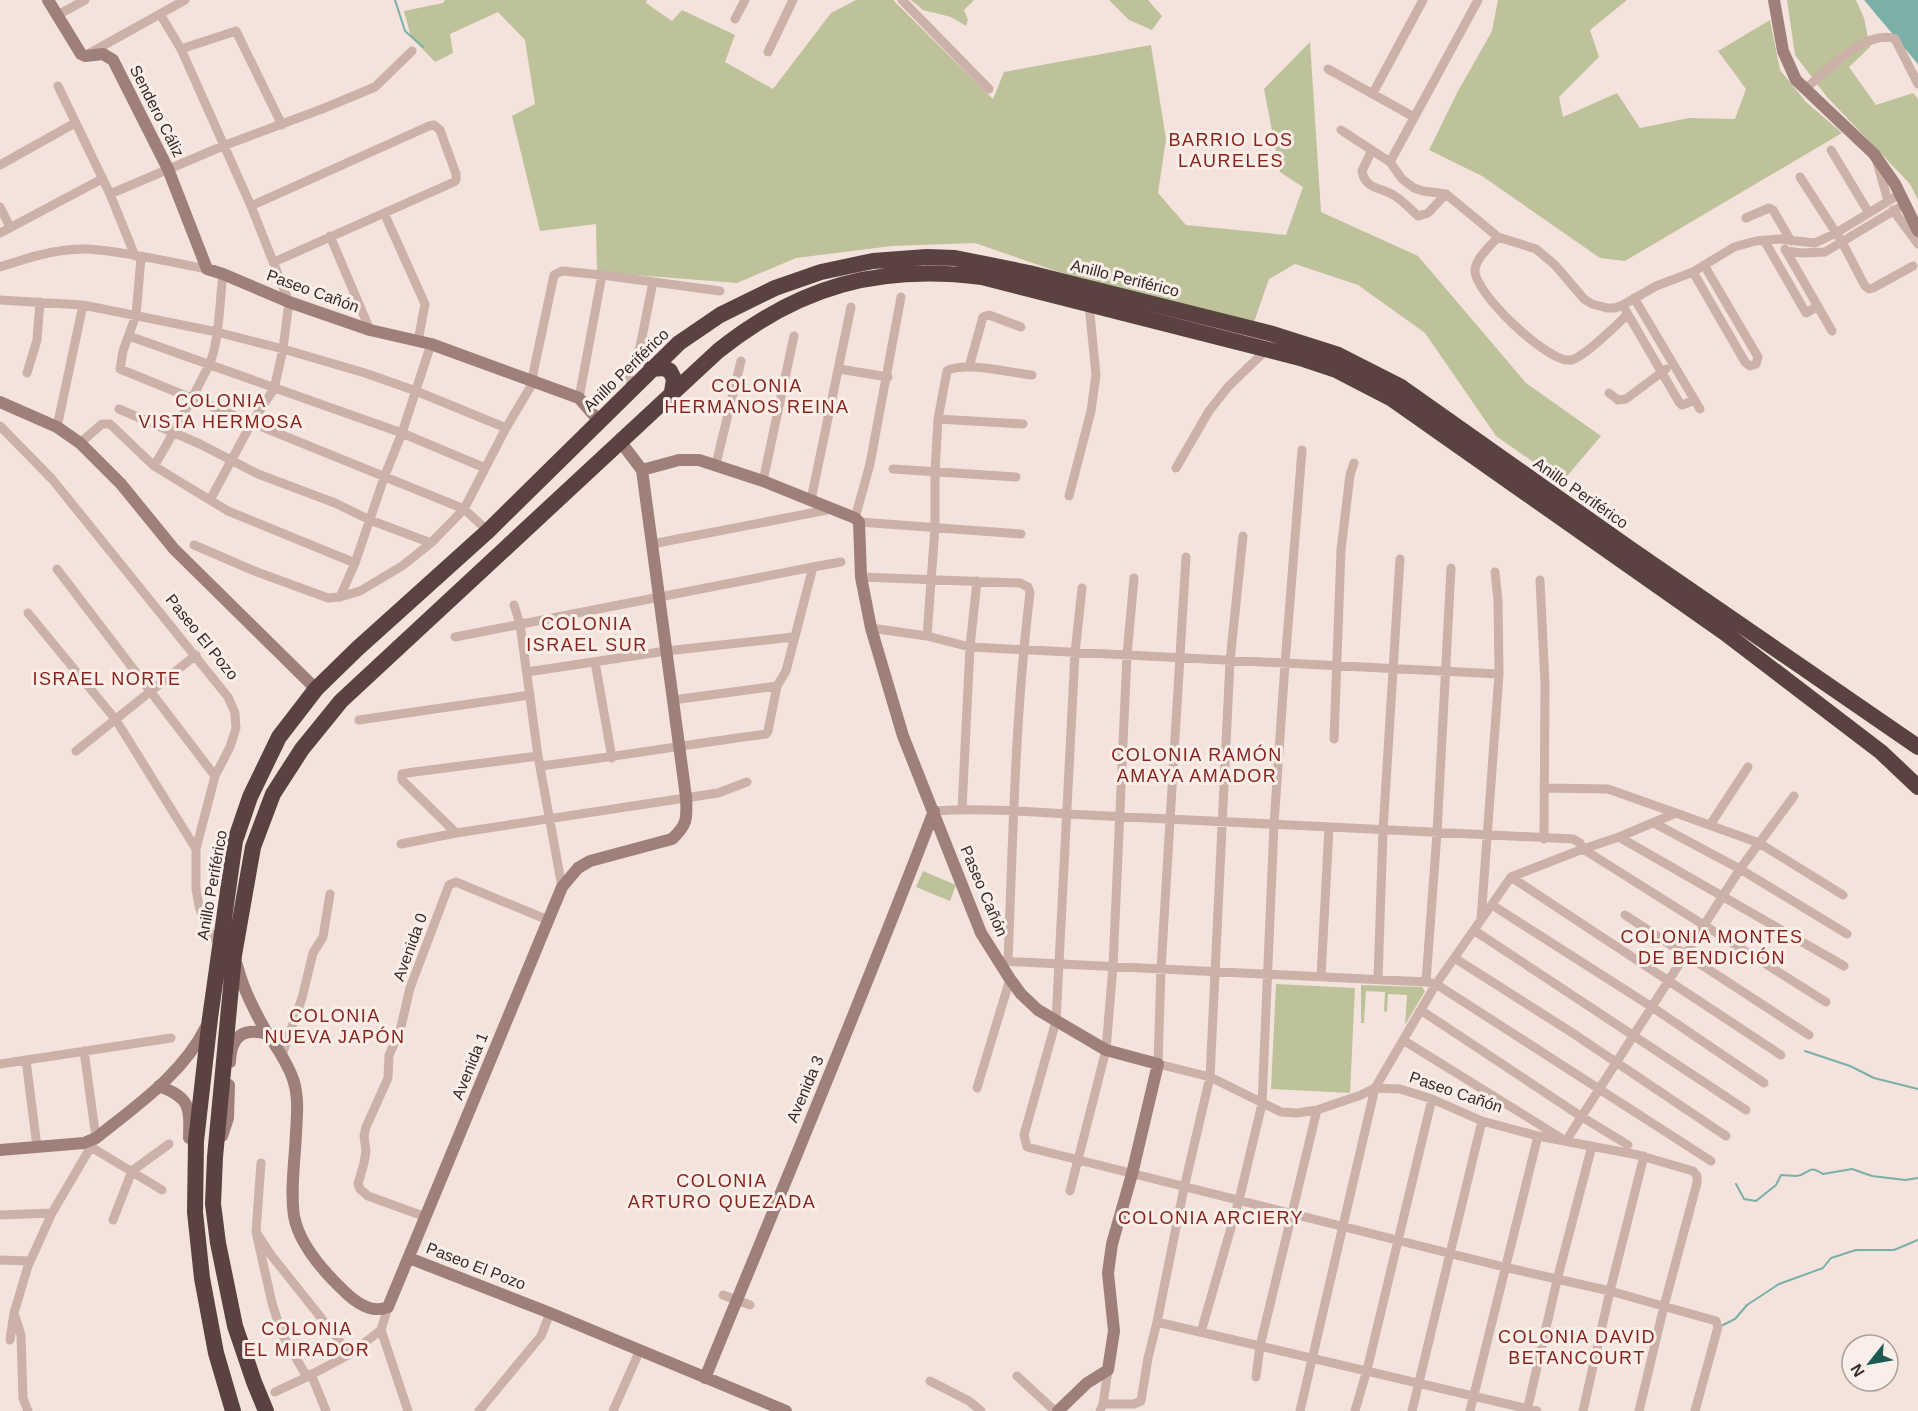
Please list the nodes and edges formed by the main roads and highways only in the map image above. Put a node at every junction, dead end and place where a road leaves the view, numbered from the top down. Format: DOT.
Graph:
graph roads {
  1 [pos="651,369"];
  2 [pos="672,392"];
  3 [pos="440,573"];
  4 [pos="457,593"];
  5 [pos="1918,747"];
  6 [pos="1918,787"];
  7 [pos="233,1411"];
  8 [pos="267,1411"];
  1 -- 2 [label="highway"];
  1 -- 3 [label="highway, Anillo Periférico"];
  1 -- 5 [label="highway, Anillo Periférico"];
  2 -- 4 [label="highway, Anillo Periférico"];
  2 -- 6 [label="highway, Anillo Periférico"];
  3 -- 4 [label="highway"];
  3 -- 7 [label="highway, Anillo Periférico"];
  4 -- 8 [label="highway, Anillo Periférico"];
}
